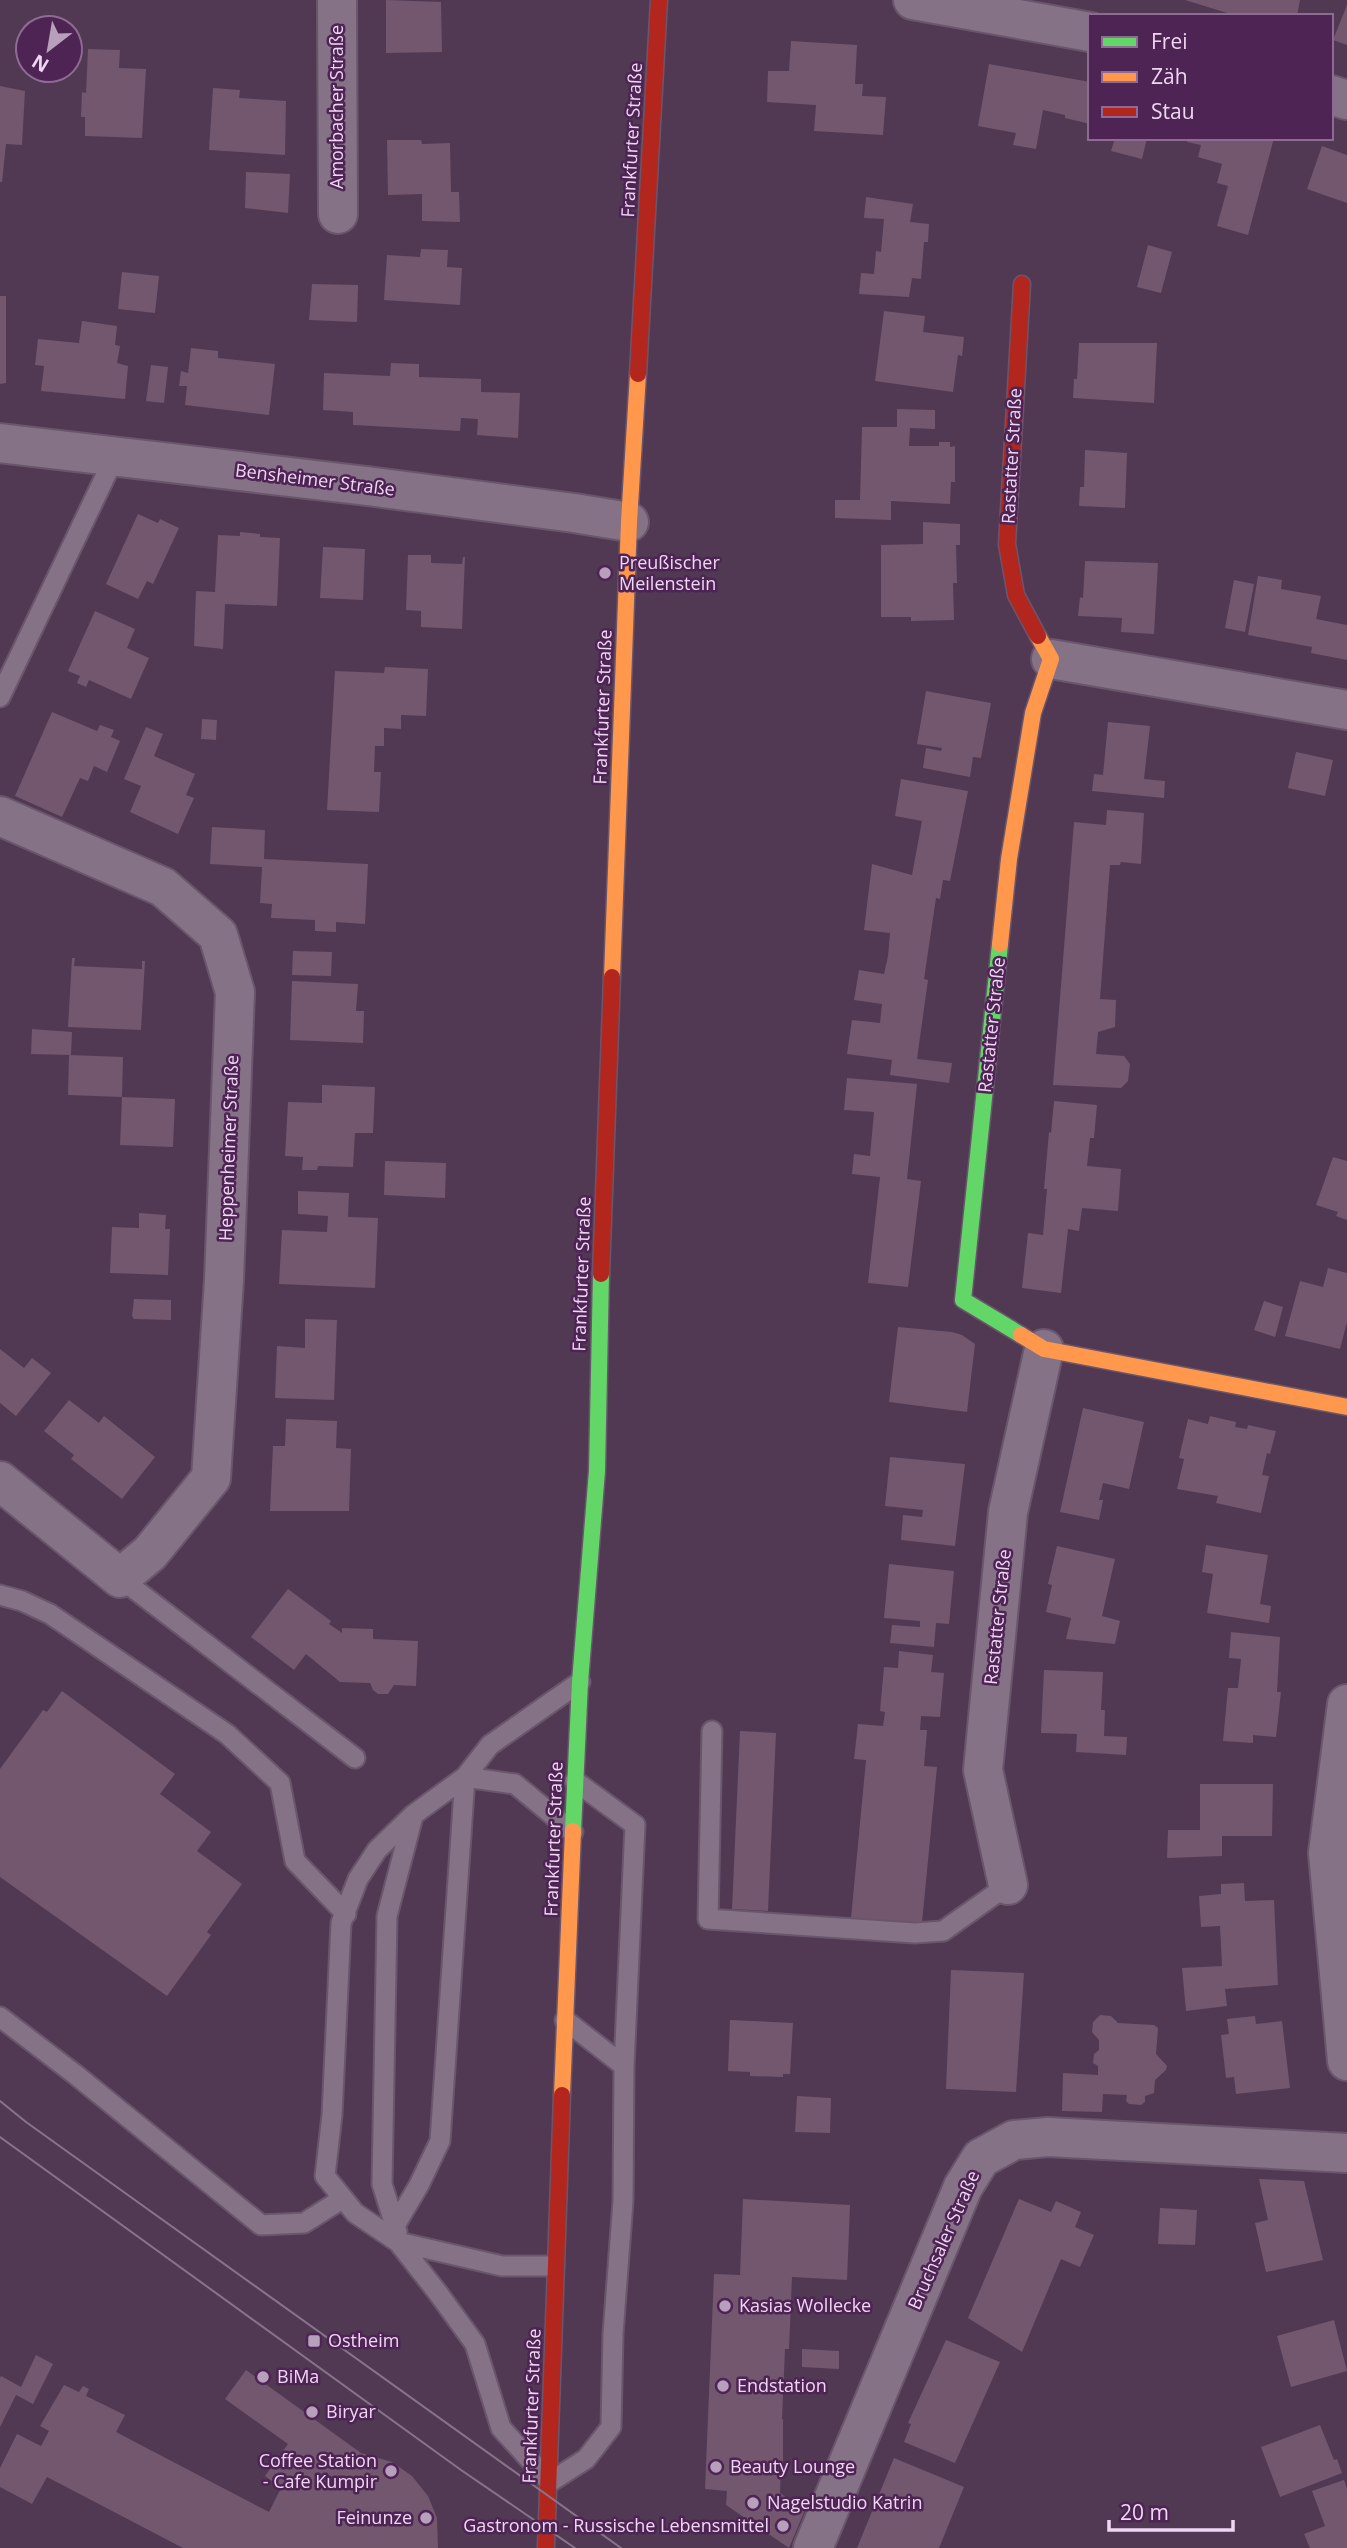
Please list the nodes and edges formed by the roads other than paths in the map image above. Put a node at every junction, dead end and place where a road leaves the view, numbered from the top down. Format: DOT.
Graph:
graph roads {
  1 [pos="337,0"];
  2 [pos="659,0"];
  3 [pos="913,0"];
  4 [pos="1088,32"];
  5 [pos="338,214"];
  6 [pos="1022,284"];
  7 [pos="0,443"];
  8 [pos="115,456"];
  9 [pos="629,522"];
  10 [pos="1051,659"];
  11 [pos="0,697"];
  12 [pos="1347,710"];
  13 [pos="0,816"];
  14 [pos="1044,1349"];
  15 [pos="1347,1408"];
  16 [pos="0,1481"];
  17 [pos="120,1578"];
  18 [pos="0,1595"];
  19 [pos="580,1682"];
  20 [pos="1347,1704"];
  21 [pos="712,1731"];
  22 [pos="355,1758"];
  23 [pos="465,1777"];
  24 [pos="575,1781"];
  25 [pos="413,1815"];
  26 [pos="573,1832"];
  27 [pos="1008,1885"];
  28 [pos="346,1914"];
  29 [pos="0,2017"];
  30 [pos="565,2020"];
  31 [pos="1347,2061"];
  32 [pos="624,2066"];
  33 [pos="1347,2153"];
  34 [pos="342,2199"];
  35 [pos="397,2233"];
  36 [pos="554,2266"];
  37 [pos="550,2482"];
  38 [pos="546,2548"];
  39 [pos="813,2548"];
  1 -- 5 [label="street, Amorbacher Straße"];
  2 -- 9 [label="main road, Frankfurter Straße"];
  3 -- 4 [label="street"];
  6 -- 10 [label="main road, Rastatter Straße"];
  7 -- 8 [label="street, Bensheimer Straße"];
  8 -- 9 [label="street, Bensheimer Straße"];
  8 -- 11 [label="lane"];
  9 -- 19 [label="main road, Frankfurter Straße"];
  10 -- 12 [label="street"];
  10 -- 14 [label="main road, Rastatter Straße"];
  13 -- 17 [label="street, Heppenheimer Straße"];
  14 -- 15 [label="main road, Rastatter Straße"];
  14 -- 27 [label="street, Rastatter Straße"];
  16 -- 17 [label="street"];
  17 -- 22 [label="lane"];
  18 -- 28 [label="lane"];
  19 -- 23 [label="lane"];
  19 -- 24 [label="main road, Frankfurter Straße"];
  20 -- 31 [label="street"];
  21 -- 27 [label="lane"];
  23 -- 25 [label="lane"];
  23 -- 26 [label="lane"];
  23 -- 35 [label="lane"];
  24 -- 26 [label="main road, Frankfurter Straße"];
  24 -- 32 [label="lane"];
  25 -- 28 [label="lane"];
  25 -- 35 [label="lane"];
  26 -- 30 [label="main road, Frankfurter Straße"];
  28 -- 34 [label="lane"];
  29 -- 34 [label="lane"];
  30 -- 32 [label="lane"];
  30 -- 36 [label="main road, Frankfurter Straße"];
  32 -- 37 [label="lane"];
  33 -- 39 [label="street, Bruchsaler Straße"];
  34 -- 35 [label="lane"];
  35 -- 36 [label="lane"];
  35 -- 37 [label="lane"];
  36 -- 37 [label="main road, Frankfurter Straße"];
  37 -- 38 [label="main road, Frankfurter Straße"];
}
